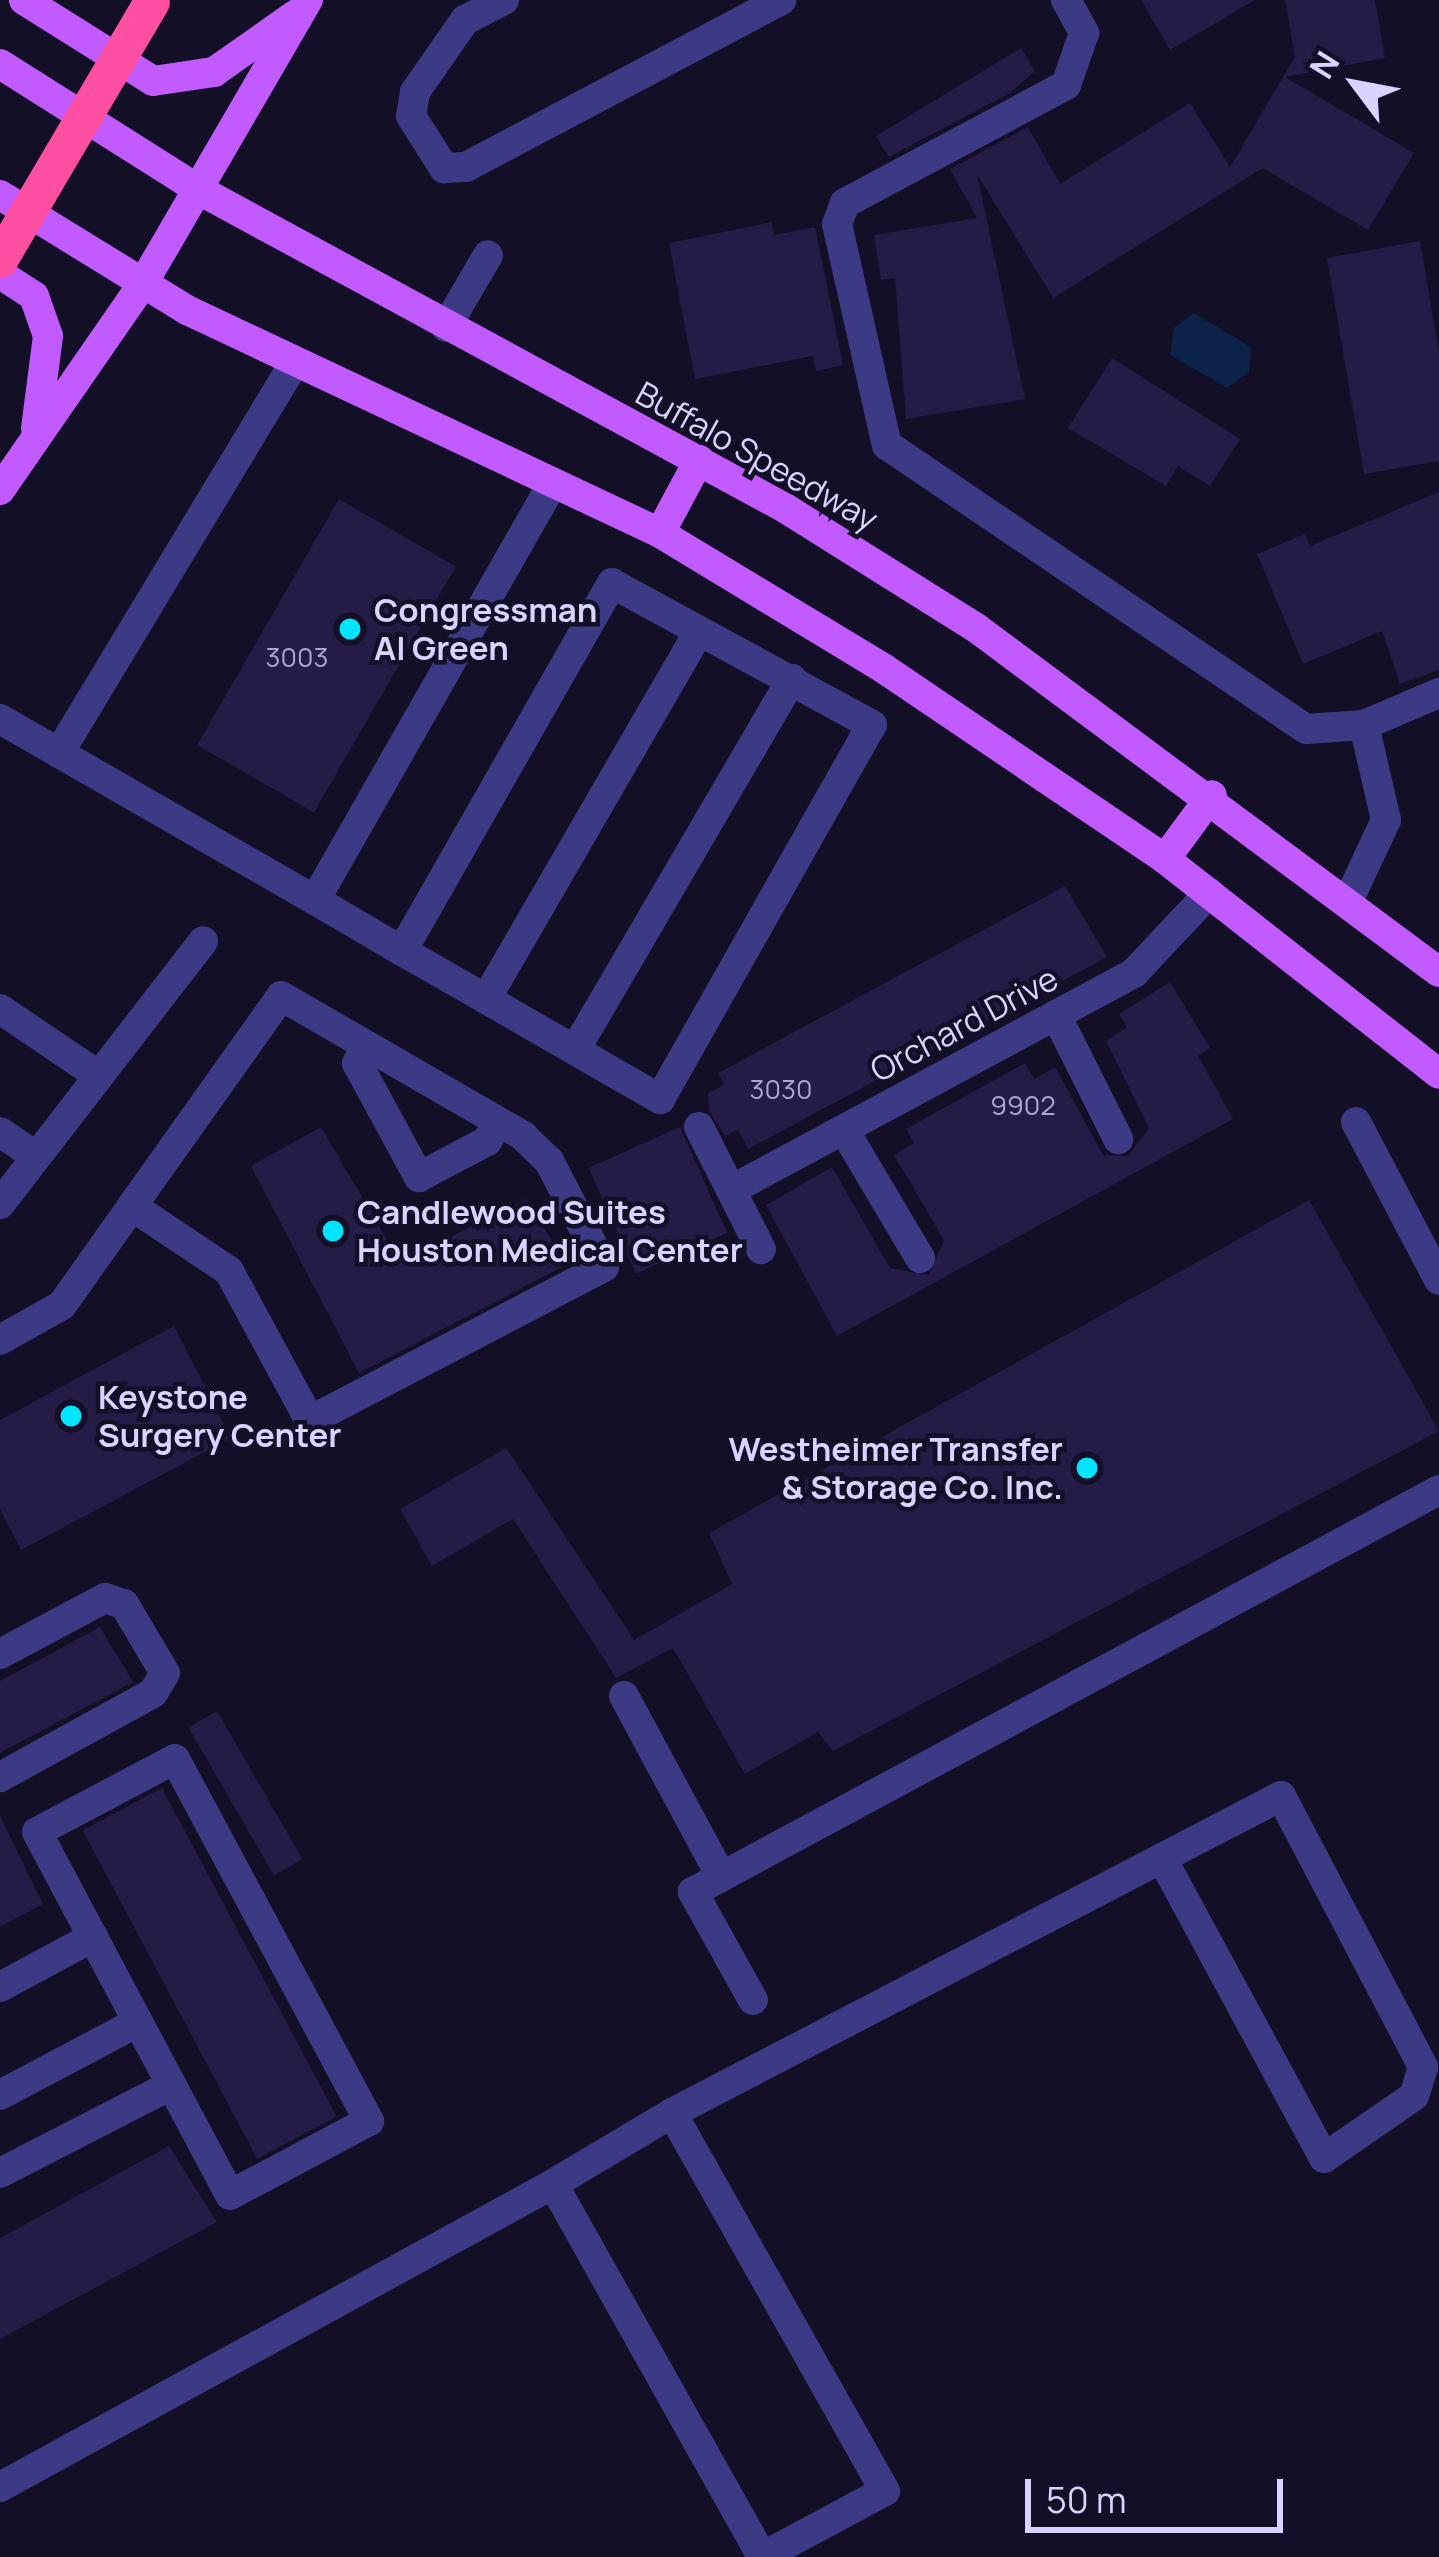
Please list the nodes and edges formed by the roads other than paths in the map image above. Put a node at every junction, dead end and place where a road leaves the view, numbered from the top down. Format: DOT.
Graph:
graph roads {
  1 [pos="24,0"];
  2 [pos="504,0"];
  3 [pos="782,0"];
  4 [pos="1066,0"];
  5 [pos="152,2"];
  6 [pos="305,5"];
  7 [pos="460,10"];
  8 [pos="0,64"];
  9 [pos="200,190"];
  10 [pos="0,195"];
  11 [pos="488,255"];
  12 [pos="0,260"];
  13 [pos="0,274"];
  14 [pos="142,285"];
  15 [pos="446,327"];
  16 [pos="296,362"];
  17 [pos="35,434"];
  18 [pos="699,460"];
  19 [pos="553,483"];
  20 [pos="0,490"];
  21 [pos="660,533"];
  22 [pos="699,631"];
  23 [pos="792,680"];
  24 [pos="1439,693"];
  25 [pos="0,719"];
  26 [pos="1364,725"];
  27 [pos="59,754"];
  28 [pos="1212,795"];
  29 [pos="1165,859"];
  30 [pos="1209,893"];
  31 [pos="1349,899"];
  32 [pos="315,900"];
  33 [pos="203,940"];
  34 [pos="402,951"];
  35 [pos="1439,971"];
  36 [pos="486,999"];
  37 [pos="0,1009"];
  38 [pos="1056,1015"];
  39 [pos="368,1046"];
  40 [pos="575,1050"];
  41 [pos="92,1072"];
  42 [pos="1439,1074"];
  43 [pos="499,1122"];
  44 [pos="1356,1122"];
  45 [pos="698,1127"];
  46 [pos="844,1130"];
  47 [pos="0,1132"];
  48 [pos="1118,1138"];
  49 [pos="34,1155"];
  50 [pos="731,1190"];
  51 [pos="0,1204"];
  52 [pos="132,1206"];
  53 [pos="761,1249"];
  54 [pos="920,1258"];
  55 [pos="1439,1280"];
  56 [pos="0,1340"];
  57 [pos="1439,1490"];
  58 [pos="0,1654"];
  59 [pos="624,1696"];
  60 [pos="0,1777"];
  61 [pos="1162,1858"];
  62 [pos="722,1876"];
  63 [pos="93,1937"];
  64 [pos="0,1987"];
  65 [pos="753,2000"];
  66 [pos="138,2022"];
  67 [pos="171,2084"];
  68 [pos="0,2095"];
  69 [pos="672,2114"];
  70 [pos="0,2173"];
  71 [pos="554,2184"];
  72 [pos="0,2487"];
  73 [pos="763,2556"];
  1 -- 6 [label="main road"];
  2 -- 7 [label="street"];
  3 -- 7 [label="street"];
  4 -- 26 [label="street"];
  5 -- 12 [label="highway, bridge"];
  6 -- 9 [label="main road"];
  8 -- 9 [label="main road, Buffalo Speedway"];
  9 -- 14 [label="main road"];
  9 -- 15 [label="main road, Buffalo Speedway"];
  10 -- 14 [label="main road"];
  11 -- 15 [label="street"];
  13 -- 17 [label="main road"];
  14 -- 16 [label="main road"];
  14 -- 17 [label="main road"];
  15 -- 18 [label="main road, Buffalo Speedway"];
  16 -- 19 [label="main road"];
  16 -- 27 [label="street"];
  17 -- 20 [label="main road"];
  18 -- 21 [label="main road"];
  18 -- 28 [label="main road, Buffalo Speedway"];
  19 -- 21 [label="main road"];
  19 -- 32 [label="street"];
  21 -- 29 [label="main road"];
  22 -- 23 [label="street"];
  22 -- 34 [label="street"];
  22 -- 36 [label="street"];
  23 -- 40 [label="street"];
  23 -- 40 [label="street"];
  24 -- 26 [label="street"];
  25 -- 27 [label="street"];
  26 -- 31 [label="street"];
  27 -- 32 [label="street"];
  28 -- 29 [label="main road"];
  28 -- 31 [label="main road, Buffalo Speedway"];
  29 -- 30 [label="main road"];
  30 -- 38 [label="street, Orchard Drive"];
  30 -- 42 [label="main road"];
  31 -- 35 [label="main road, Buffalo Speedway"];
  32 -- 34 [label="street"];
  33 -- 41 [label="street"];
  34 -- 36 [label="street"];
  36 -- 40 [label="street"];
  37 -- 41 [label="street"];
  38 -- 46 [label="street, Orchard Drive"];
  38 -- 48 [label="street"];
  39 -- 43 [label="street"];
  39 -- 43 [label="street"];
  39 -- 52 [label="street"];
  41 -- 49 [label="street"];
  43 -- 52 [label="street"];
  44 -- 55 [label="street"];
  45 -- 50 [label="street"];
  46 -- 50 [label="street, Orchard Drive"];
  46 -- 54 [label="street"];
  47 -- 49 [label="street"];
  49 -- 51 [label="street"];
  50 -- 53 [label="street"];
  52 -- 56 [label="street"];
  57 -- 62 [label="street"];
  58 -- 60 [label="street"];
  59 -- 62 [label="street"];
  61 -- 61 [label="street"];
  61 -- 69 [label="street"];
  62 -- 65 [label="street"];
  63 -- 64 [label="street"];
  63 -- 66 [label="street"];
  63 -- 67 [label="street"];
  66 -- 67 [label="street"];
  66 -- 68 [label="street"];
  67 -- 70 [label="street"];
  69 -- 71 [label="street"];
  69 -- 73 [label="street"];
  71 -- 72 [label="street"];
  71 -- 73 [label="street"];
}
